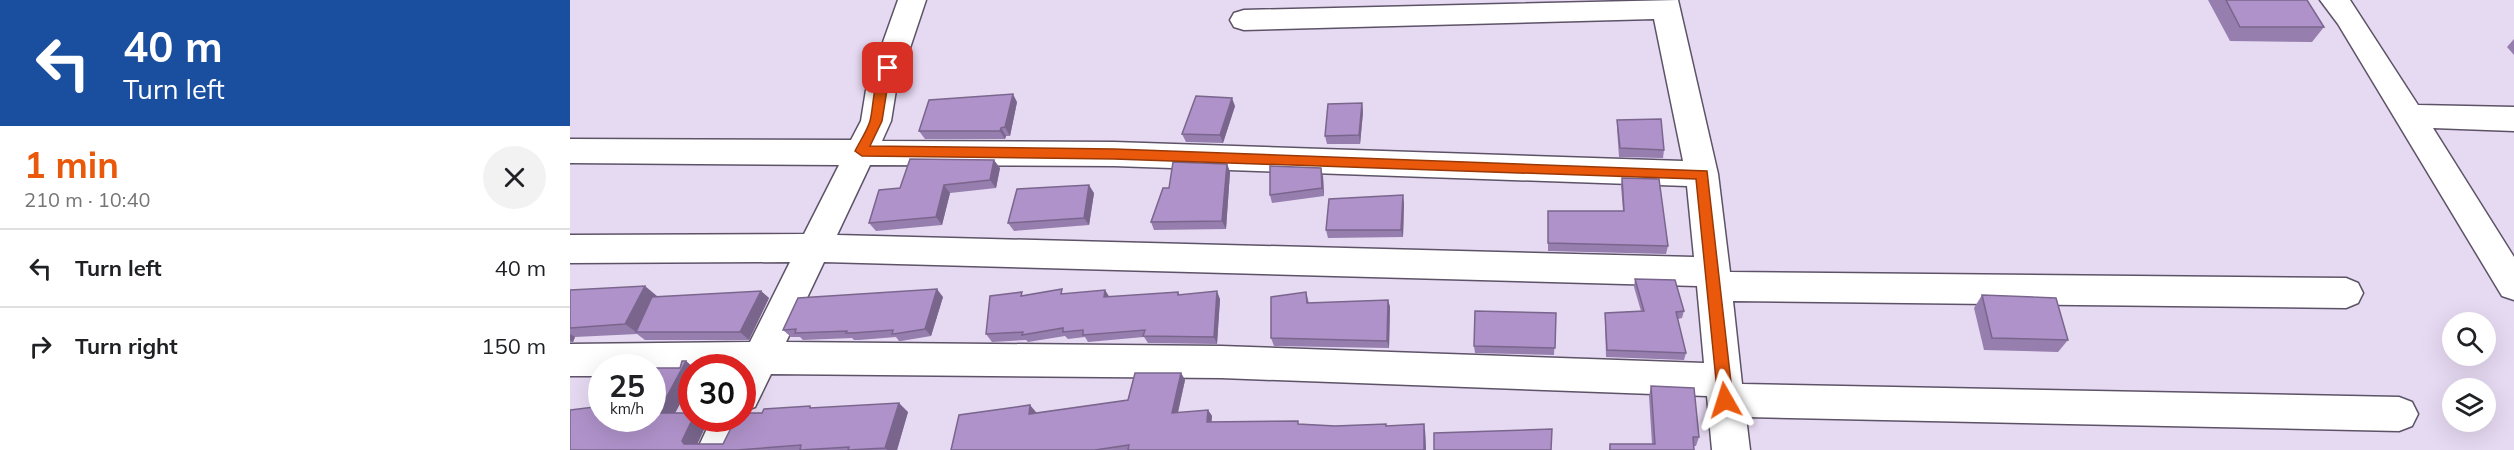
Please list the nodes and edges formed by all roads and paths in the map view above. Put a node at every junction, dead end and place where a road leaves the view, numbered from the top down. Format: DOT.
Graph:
graph roads {
  1 [pos="912,0"];
  2 [pos="2334,0"];
  3 [pos="1665,4"];
  4 [pos="1244,21"];
  5 [pos="2409,116"];
  6 [pos="2514,119"];
  7 [pos="570,151"];
  8 [pos="862,151"];
  9 [pos="1702,174"];
  10 [pos="814,248"];
  11 [pos="570,249"];
  12 [pos="1713,279"];
  13 [pos="2514,285"];
  14 [pos="2346,293"];
  15 [pos="761,358"];
  16 [pos="570,360"];
  17 [pos="756,368"];
  18 [pos="1724,390"];
  19 [pos="2399,414"];
  20 [pos="724,432"];
  21 [pos="716,450"];
  22 [pos="1731,450"];
  1 -- 8 [label="street"];
  2 -- 5 [label="street"];
  3 -- 4 [label="street"];
  3 -- 9 [label="street"];
  5 -- 6 [label="street"];
  5 -- 13 [label="street"];
  7 -- 8 [label="street"];
  8 -- 9 [label="street"];
  8 -- 10 [label="street"];
  9 -- 12 [label="street"];
  10 -- 11 [label="street"];
  10 -- 12 [label="street"];
  10 -- 15 [label="street"];
  12 -- 14 [label="street"];
  12 -- 18 [label="street"];
  15 -- 16 [label="street"];
  15 -- 17 [label="street"];
  15 -- 18 [label="street"];
  18 -- 19 [label="street"];
  18 -- 22 [label="street"];
  20 -- 21 [label="street"];
}
